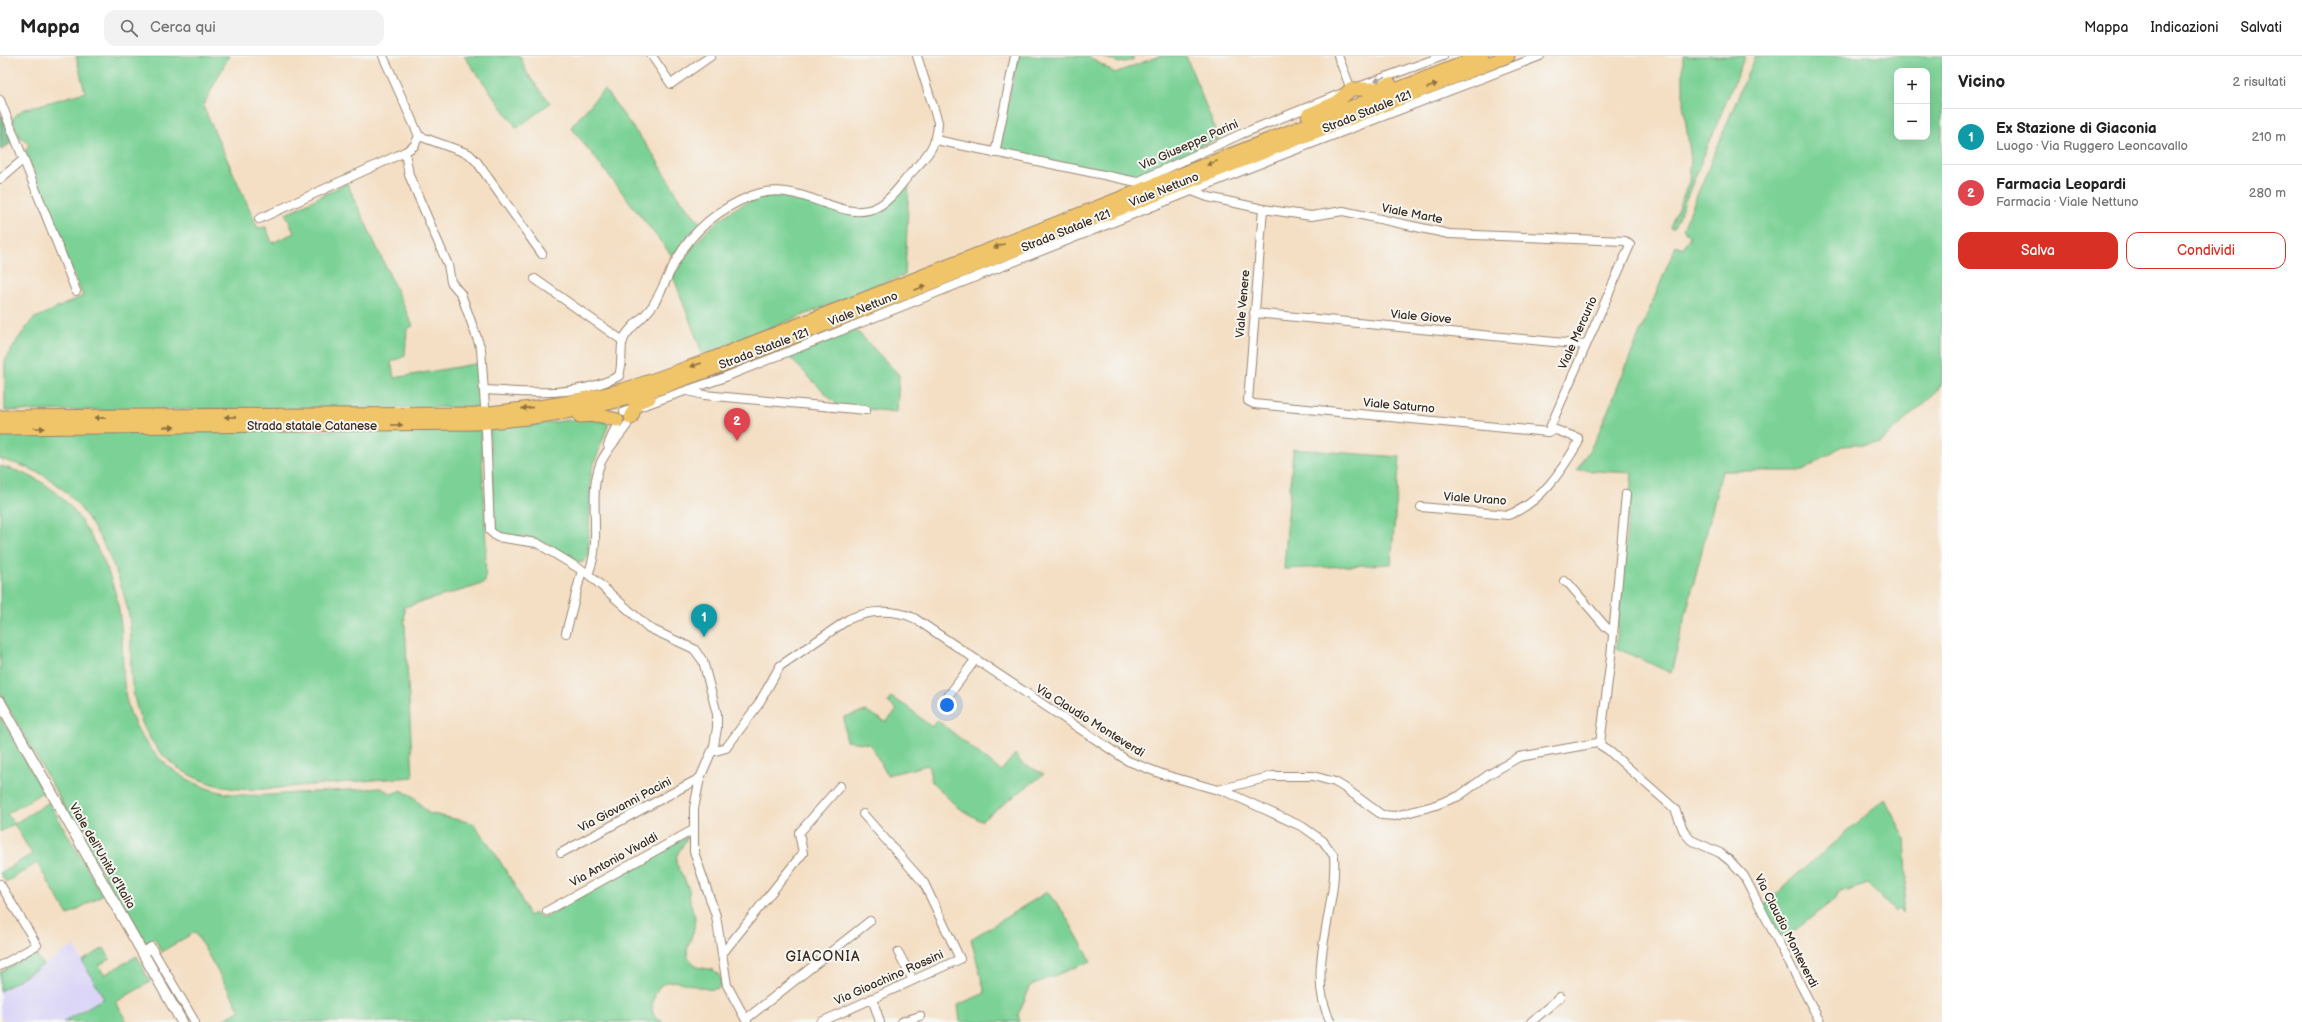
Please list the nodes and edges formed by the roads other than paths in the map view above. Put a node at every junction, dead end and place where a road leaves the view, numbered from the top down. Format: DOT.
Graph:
graph roads {
  1 [pos="383,56"];
  2 [pos="652,56"];
  3 [pos="711,56"];
  4 [pos="917,56"];
  5 [pos="1015,56"];
  6 [pos="1338,56"];
  7 [pos="1443,56"];
  8 [pos="1482,56"];
  9 [pos="1508,56"];
  10 [pos="1540,56"];
  11 [pos="1446,70"];
  12 [pos="1351,89"];
  13 [pos="0,100"];
  14 [pos="419,136"];
  15 [pos="936,140"];
  16 [pos="405,152"];
  17 [pos="995,153"];
  18 [pos="1230,156"];
  19 [pos="24,159"];
  20 [pos="0,179"];
  21 [pos="1192,191"];
  22 [pos="1263,209"];
  23 [pos="259,219"];
  24 [pos="1630,245"];
  25 [pos="542,254"];
  26 [pos="535,279"];
  27 [pos="76,291"];
  28 [pos="1254,313"];
  29 [pos="623,341"];
  30 [pos="1585,345"];
  31 [pos="485,390"];
  32 [pos="687,391"];
  33 [pos="1248,401"];
  34 [pos="485,407"];
  35 [pos="866,410"];
  36 [pos="626,412"];
  37 [pos="0,417"];
  38 [pos="521,420"];
  39 [pos="0,428"];
  40 [pos="486,429"];
  41 [pos="1548,432"];
  42 [pos="1626,494"];
  43 [pos="1421,507"];
  44 [pos="585,572"];
  45 [pos="1564,581"];
  46 [pos="1613,632"];
  47 [pos="566,633"];
  48 [pos="975,660"];
  49 [pos="0,703"];
  50 [pos="943,704"];
  51 [pos="1600,744"];
  52 [pos="712,752"];
  53 [pos="700,778"];
  54 [pos="840,786"];
  55 [pos="1222,790"];
  56 [pos="863,814"];
  57 [pos="693,830"];
  58 [pos="561,853"];
  59 [pos="0,884"];
  60 [pos="547,911"];
  61 [pos="870,921"];
  62 [pos="142,952"];
  63 [pos="898,952"];
  64 [pos="722,954"];
  65 [pos="0,966"];
  66 [pos="913,980"];
  67 [pos="1560,997"];
  68 [pos="872,998"];
  69 [pos="920,1016"];
  70 [pos="746,1020"];
  71 [pos="182,1022"];
  72 [pos="195,1022"];
  73 [pos="821,1022"];
  74 [pos="880,1022"];
  75 [pos="901,1022"];
  76 [pos="1331,1022"];
  77 [pos="1531,1022"];
  78 [pos="1820,1022"];
  1 -- 14 [label="street"];
  2 -- 3 [label="street"];
  4 -- 15 [label="street"];
  5 -- 17 [label="street"];
  6 -- 12 [label="street"];
  7 -- 12 [label="street, Via Giuseppe Parini, one-way"];
  8 -- 11 [label="main road, Strada Statale 121"];
  36 -- 9 [label="main road, Strada Statale 121, one-way"];
  10 -- 21 [label="street, Viale Nettuno"];
  11 -- 12 [label="main road"];
  11 -- 18 [label="main road, Strada Statale 121"];
  12 -- 17 [label="street, Via Giuseppe Parini"];
  12 -- 18 [label="main road"];
  13 -- 19 [label="street"];
  14 -- 16 [label="street"];
  14 -- 25 [label="street"];
  15 -- 17 [label="street, Via Giuseppe Parini"];
  15 -- 29 [label="street"];
  16 -- 23 [label="street"];
  16 -- 31 [label="street"];
  18 -- 36 [label="main road, Strada Statale 121, one-way"];
  19 -- 20 [label="street"];
  19 -- 27 [label="street"];
  21 -- 22 [label="street, Viale Marte"];
  21 -- 32 [label="street, Viale Nettuno"];
  22 -- 24 [label="street, Viale Marte"];
  22 -- 28 [label="street, Viale Venere"];
  24 -- 30 [label="street, Viale Mercurio"];
  26 -- 29 [label="street"];
  28 -- 30 [label="street, Viale Giove"];
  28 -- 33 [label="street, Viale Venere"];
  29 -- 31 [label="street"];
  30 -- 41 [label="street, Viale Mercurio"];
  31 -- 34 [label="street"];
  32 -- 35 [label="street"];
  32 -- 36 [label="street, Viale Nettuno"];
  33 -- 41 [label="street, Viale Saturno"];
  36 -- 37 [label="main road, Strada statale Catanese, one-way"];
  36 -- 38 [label="main road"];
  36 -- 38 [label="main road, Strada statale Catanese"];
  36 -- 44 [label="street"];
  39 -- 38 [label="main road, Strada statale Catanese, one-way"];
  40 -- 44 [label="street"];
  41 -- 43 [label="street, Viale Urano"];
  42 -- 46 [label="street"];
  44 -- 47 [label="street"];
  44 -- 52 [label="street"];
  45 -- 46 [label="street"];
  46 -- 51 [label="street"];
  48 -- 50 [label="street"];
  48 -- 52 [label="street, Via Claudio Monteverdi"];
  48 -- 55 [label="street, Via Claudio Monteverdi"];
  49 -- 62 [label="street, Viale dell'Unità d'Italia"];
  51 -- 55 [label="street"];
  51 -- 78 [label="street, Via Claudio Monteverdi"];
  52 -- 53 [label="street"];
  53 -- 57 [label="street"];
  53 -- 58 [label="street, Via Giovanni Pacini"];
  54 -- 64 [label="street"];
  55 -- 76 [label="street, Via Claudio Monteverdi"];
  56 -- 66 [label="street, Via Gioachino Rossini"];
  57 -- 60 [label="street, Via Antonio Vivaldi"];
  57 -- 64 [label="street"];
  59 -- 65 [label="street"];
  61 -- 70 [label="street"];
  62 -- 71 [label="street, Viale dell'Unità d'Italia"];
  62 -- 72 [label="street"];
  63 -- 66 [label="street"];
  64 -- 70 [label="street"];
  66 -- 68 [label="street, Via Gioachino Rossini"];
  67 -- 77 [label="street"];
  68 -- 73 [label="street, Via Gioachino Rossini"];
  68 -- 74 [label="street"];
  69 -- 75 [label="street"];
}
